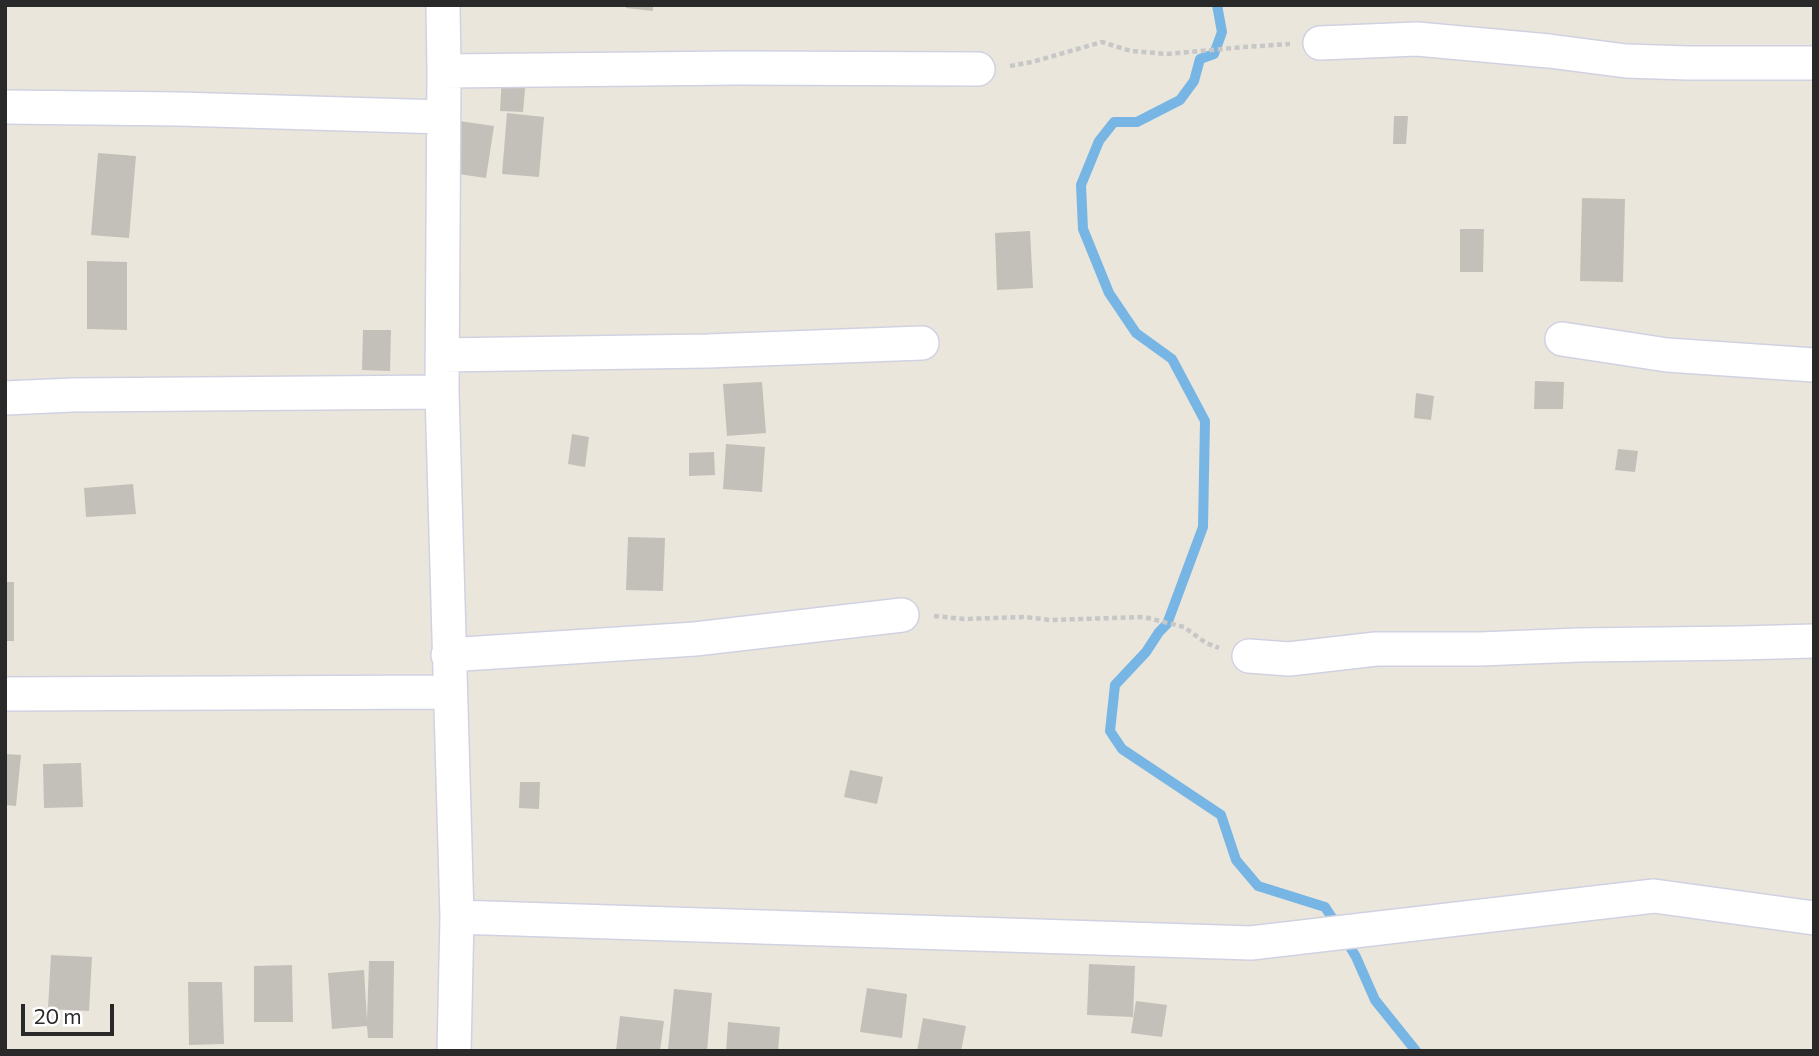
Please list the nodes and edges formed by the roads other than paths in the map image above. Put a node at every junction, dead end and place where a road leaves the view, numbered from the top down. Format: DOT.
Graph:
graph roads {
  1 [pos="443,5"];
  2 [pos="1320,43"];
  3 [pos="1814,63"];
  4 [pos="978,69"];
  5 [pos="444,71"];
  6 [pos="5,107"];
  7 [pos="443,117"];
  8 [pos="1562,339"];
  9 [pos="922,343"];
  10 [pos="442,355"];
  11 [pos="1814,365"];
  12 [pos="442,392"];
  13 [pos="5,397"];
  14 [pos="902,615"];
  15 [pos="1814,641"];
  16 [pos="448,655"];
  17 [pos="1249,656"];
  18 [pos="449,692"];
  19 [pos="5,694"];
  20 [pos="457,917"];
  21 [pos="1814,918"];
  22 [pos="454,1051"];
  1 -- 5 [label="street"];
  2 -- 3 [label="street"];
  4 -- 5 [label="street"];
  5 -- 7 [label="street"];
  6 -- 7 [label="street"];
  7 -- 10 [label="street"];
  8 -- 11 [label="street"];
  9 -- 10 [label="street"];
  10 -- 12 [label="street"];
  12 -- 13 [label="street"];
  12 -- 16 [label="street"];
  14 -- 16 [label="street"];
  15 -- 17 [label="street"];
  16 -- 18 [label="street"];
  18 -- 19 [label="street"];
  18 -- 20 [label="street"];
  20 -- 21 [label="street"];
  20 -- 22 [label="street"];
}
